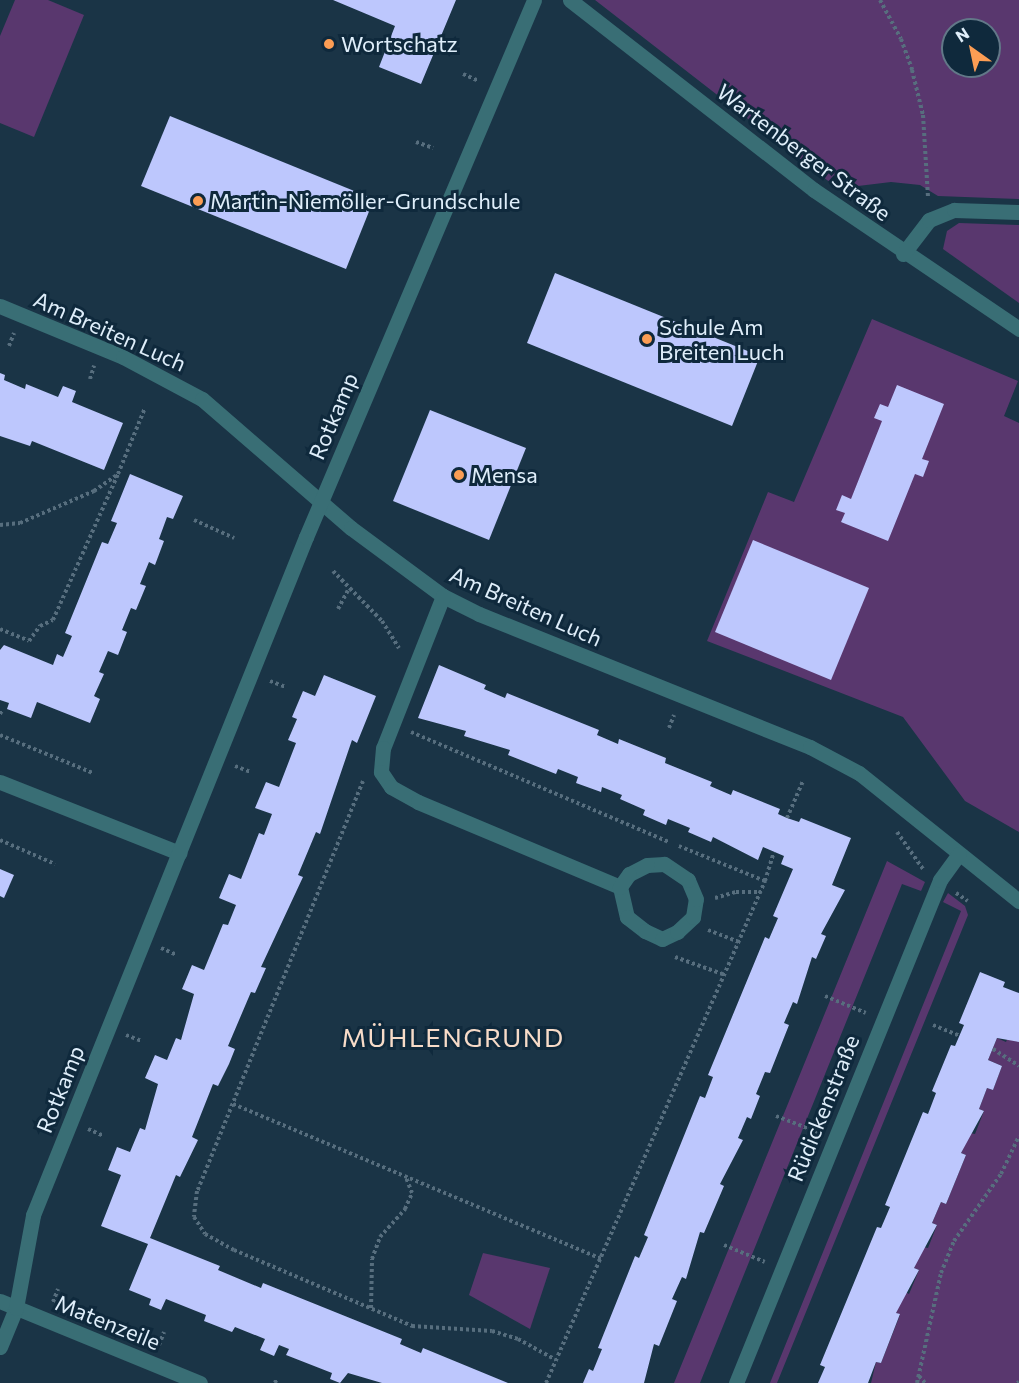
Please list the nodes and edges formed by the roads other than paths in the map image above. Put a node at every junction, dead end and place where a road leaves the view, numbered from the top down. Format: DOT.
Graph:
graph roads {
  1 [pos="534,0"];
  2 [pos="570,0"];
  3 [pos="1019,212"];
  4 [pos="903,254"];
  5 [pos="0,306"];
  6 [pos="1019,329"];
  7 [pos="322,501"];
  8 [pos="443,596"];
  9 [pos="0,782"];
  10 [pos="179,853"];
  11 [pos="959,854"];
  12 [pos="620,887"];
  13 [pos="1019,901"];
  14 [pos="0,1301"];
  15 [pos="16,1308"];
  16 [pos="0,1347"];
  17 [pos="200,1383"];
  18 [pos="736,1383"];
  1 -- 7 [label="street, Rotkamp"];
  2 -- 4 [label="street, Wartenberger Straße"];
  3 -- 4 [label="street"];
  4 -- 6 [label="street, Wartenberger Straße"];
  5 -- 7 [label="street, Am Breiten Luch"];
  7 -- 8 [label="street, Am Breiten Luch"];
  7 -- 10 [label="street, Rotkamp"];
  8 -- 11 [label="street, Am Breiten Luch"];
  8 -- 12 [label="street"];
  9 -- 10 [label="street"];
  10 -- 15 [label="street, Rotkamp"];
  11 -- 13 [label="street, Am Breiten Luch"];
  11 -- 18 [label="street, Rüdickenstraße"];
  12 -- 12 [label="street"];
  14 -- 15 [label="street, Matenzeile"];
  15 -- 16 [label="street, Rotkamp"];
  15 -- 17 [label="street, Matenzeile"];
}
